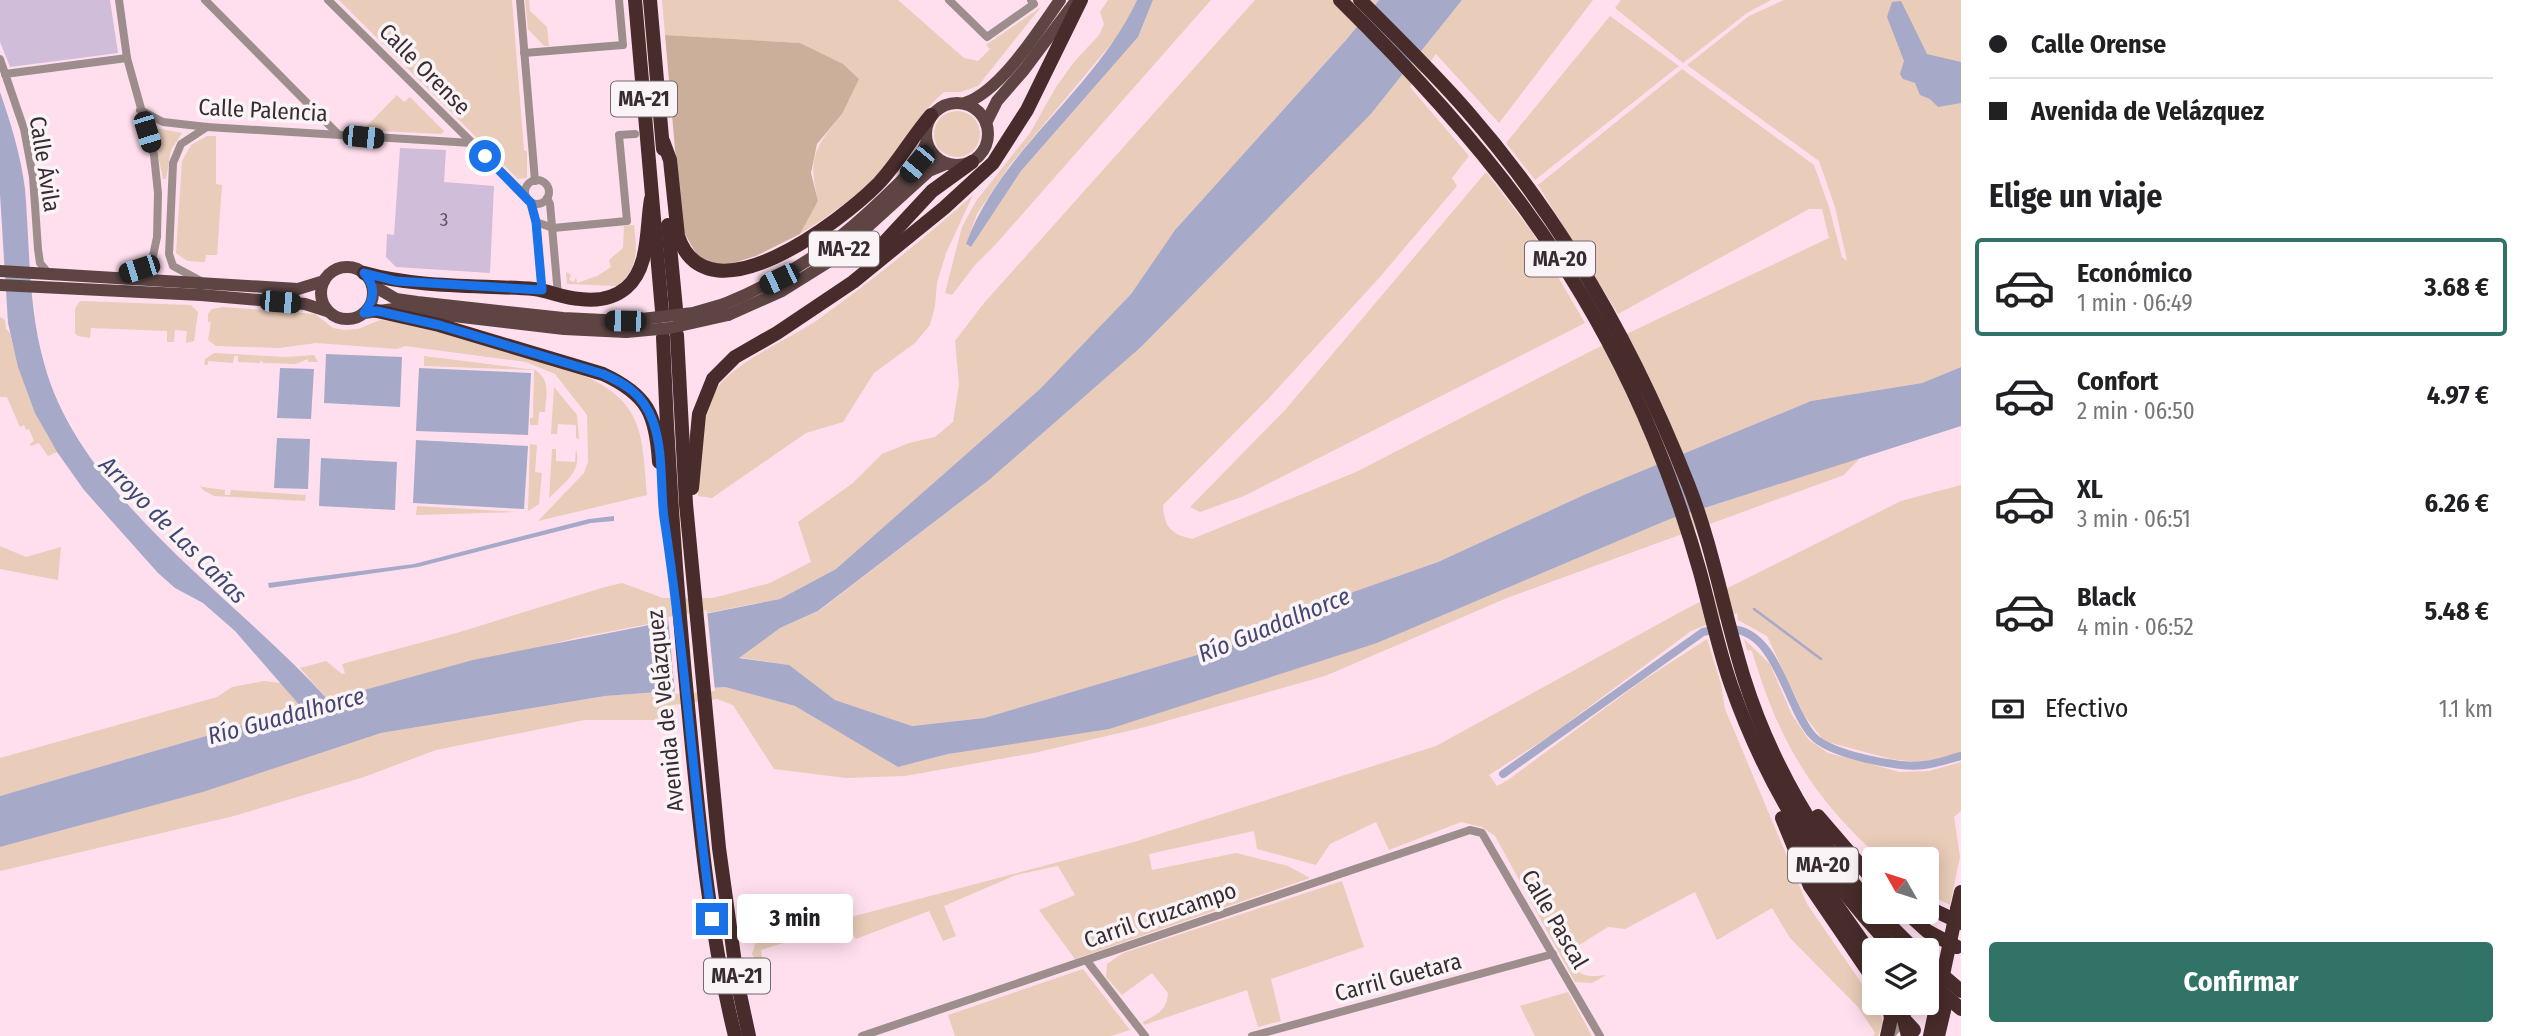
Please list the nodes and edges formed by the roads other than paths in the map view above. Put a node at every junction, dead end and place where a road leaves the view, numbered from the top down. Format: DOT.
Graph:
graph roads {
  1 [pos="119,0"];
  2 [pos="205,0"];
  3 [pos="328,0"];
  4 [pos="520,0"];
  5 [pos="619,0"];
  6 [pos="635,0"];
  7 [pos="650,0"];
  8 [pos="949,0"];
  9 [pos="1031,0"];
  10 [pos="1060,0"];
  11 [pos="1078,0"];
  12 [pos="1340,0"];
  13 [pos="1360,0"];
  14 [pos="524,53"];
  15 [pos="127,58"];
  16 [pos="0,59"];
  17 [pos="5,74"];
  18 [pos="965,103"];
  19 [pos="140,110"];
  20 [pos="931,116"];
  21 [pos="986,123"];
  22 [pos="207,127"];
  23 [pos="338,134"];
  24 [pos="635,134"];
  25 [pos="663,141"];
  26 [pos="472,143"];
  27 [pos="926,143"];
  28 [pos="972,162"];
  29 [pos="946,164"];
  30 [pos="535,181"];
  31 [pos="525,195"];
  32 [pos="547,198"];
  33 [pos="651,198"];
  34 [pos="531,203"];
  35 [pos="536,222"];
  36 [pos="553,228"];
  37 [pos="1,271"];
  38 [pos="48,274"];
  39 [pos="113,277"];
  40 [pos="368,279"];
  41 [pos="324,281"];
  42 [pos="203,282"];
  43 [pos="0,285"];
  44 [pos="542,290"];
  45 [pos="558,295"];
  46 [pos="817,307"];
  47 [pos="726,309"];
  48 [pos="327,311"];
  49 [pos="370,312"];
  50 [pos="669,323"];
  51 [pos="625,326"];
  52 [pos="678,504"];
  53 [pos="1737,680"];
  54 [pos="1774,768"];
  55 [pos="1782,818"];
  56 [pos="1470,830"];
  57 [pos="1849,854"];
  58 [pos="1862,864"];
  59 [pos="1862,868"];
  60 [pos="1862,892"];
  61 [pos="1961,892"];
  62 [pos="1939,913"];
  63 [pos="728,916"];
  64 [pos="1961,923"];
  65 [pos="1887,924"];
  66 [pos="1919,924"];
  67 [pos="1961,931"];
  68 [pos="1894,938"];
  69 [pos="1898,938"];
  70 [pos="1862,941"];
  71 [pos="1959,946"];
  72 [pos="1553,954"];
  73 [pos="1939,958"];
  74 [pos="1087,961"];
  75 [pos="1862,962"];
  76 [pos="1939,973"];
  77 [pos="1939,990"];
  78 [pos="1961,992"];
  79 [pos="1961,1009"];
  80 [pos="1891,1015"];
  81 [pos="1899,1015"];
  82 [pos="1911,1030"];
  83 [pos="736,1036"];
  84 [pos="749,1036"];
  85 [pos="758,1036"];
  86 [pos="862,1036"];
  87 [pos="1144,1036"];
  88 [pos="1252,1036"];
  89 [pos="1600,1036"];
  90 [pos="1888,1036"];
  91 [pos="1930,1036"];
  92 [pos="1938,1036"];
  1 -- 15 [label="street"];
  2 -- 23 [label="street"];
  3 -- 26 [label="street, Calle Orense"];
  4 -- 14 [label="street"];
  5 -- 14 [label="street"];
  6 -- 33 [label="highway, Avenida de Velázquez / MA-21"];
  7 -- 25 [label="highway, Avenida de Velázquez / MA-21"];
  8 -- 9 [label="street"];
  10 -- 18 [label="main road"];
  11 -- 21 [label="main road"];
  11 -- 46 [label="highway"];
  12 -- 53 [label="highway, MA-20"];
  13 -- 53 [label="highway, MA-20"];
  14 -- 30 [label="street"];
  15 -- 17 [label="street"];
  15 -- 19 [label="street"];
  16 -- 17 [label="street, Calle Ávila"];
  17 -- 38 [label="street, Calle Ávila"];
  18 -- 20 [label="main road"];
  18 -- 21 [label="main road"];
  19 -- 22 [label="street, Calle Palencia"];
  19 -- 39 [label="street"];
  20 -- 25 [label="highway"];
  20 -- 27 [label="main road, MA-22"];
  21 -- 28 [label="main road"];
  22 -- 23 [label="street, Calle Palencia"];
  22 -- 42 [label="street"];
  23 -- 26 [label="street, Calle Palencia"];
  24 -- 36 [label="street"];
  25 -- 50 [label="highway, Avenida de Velázquez / MA-21"];
  26 -- 31 [label="street, Calle Orense"];
  27 -- 29 [label="main road"];
  27 -- 47 [label="main road, MA-22"];
  28 -- 29 [label="main road, MA-22"];
  28 -- 46 [label="highway"];
  29 -- 47 [label="main road, MA-22"];
  30 -- 31 [label="street"];
  30 -- 32 [label="street"];
  31 -- 34 [label="street"];
  32 -- 34 [label="street"];
  32 -- 36 [label="street"];
  33 -- 45 [label="highway"];
  33 -- 50 [label="highway, Avenida de Velázquez / MA-21"];
  34 -- 35 [label="street"];
  35 -- 36 [label="street"];
  35 -- 44 [label="street"];
  36 -- 45 [label="street"];
  37 -- 38 [label="main road"];
  38 -- 39 [label="main road"];
  39 -- 42 [label="main road"];
  40 -- 41 [label="main road"];
  40 -- 44 [label="highway"];
  40 -- 49 [label="main road"];
  40 -- 51 [label="main road"];
  41 -- 42 [label="main road"];
  41 -- 48 [label="main road"];
  43 -- 48 [label="main road"];
  44 -- 45 [label="highway"];
  46 -- 52 [label="highway"];
  47 -- 50 [label="main road, MA-22, bridge"];
  48 -- 49 [label="main road"];
  49 -- 51 [label="main road"];
  49 -- 52 [label="highway"];
  50 -- 51 [label="main road, bridge"];
  50 -- 52 [label="highway, Avenida de Velázquez / MA-21"];
  52 -- 63 [label="highway, Avenida de Velázquez / MA-21"];
  52 -- 83 [label="highway, Avenida de Velázquez / MA-21"];
  53 -- 54 [label="highway, MA-20"];
  54 -- 55 [label="highway"];
  54 -- 57 [label="highway"];
  54 -- 60 [label="highway, MA-20"];
  54 -- 68 [label="highway, MA-20"];
  55 -- 70 [label="highway"];
  55 -- 75 [label="highway"];
  56 -- 72 [label="street, Calle Pascal"];
  56 -- 74 [label="street, Carril Cruzcampo"];
  57 -- 58 [label="highway"];
  57 -- 59 [label="highway"];
  61 -- 91 [label="highway, bridge"];
  62 -- 64 [label="highway"];
  63 -- 84 [label="highway, Avenida de Velázquez / MA-21"];
  63 -- 85 [label="highway"];
  65 -- 69 [label="highway, MA-20"];
  66 -- 71 [label="highway"];
  67 -- 92 [label="highway"];
  71 -- 73 [label="street"];
  72 -- 88 [label="street, Carril Guetara"];
  72 -- 89 [label="street, Calle Pascal"];
  74 -- 86 [label="street, Carril Cruzcampo"];
  74 -- 87 [label="street"];
  76 -- 78 [label="highway, bridge"];
  77 -- 79 [label="highway"];
  80 -- 90 [label="highway"];
  81 -- 82 [label="highway"];
  82 -- 90 [label="street"];
}
